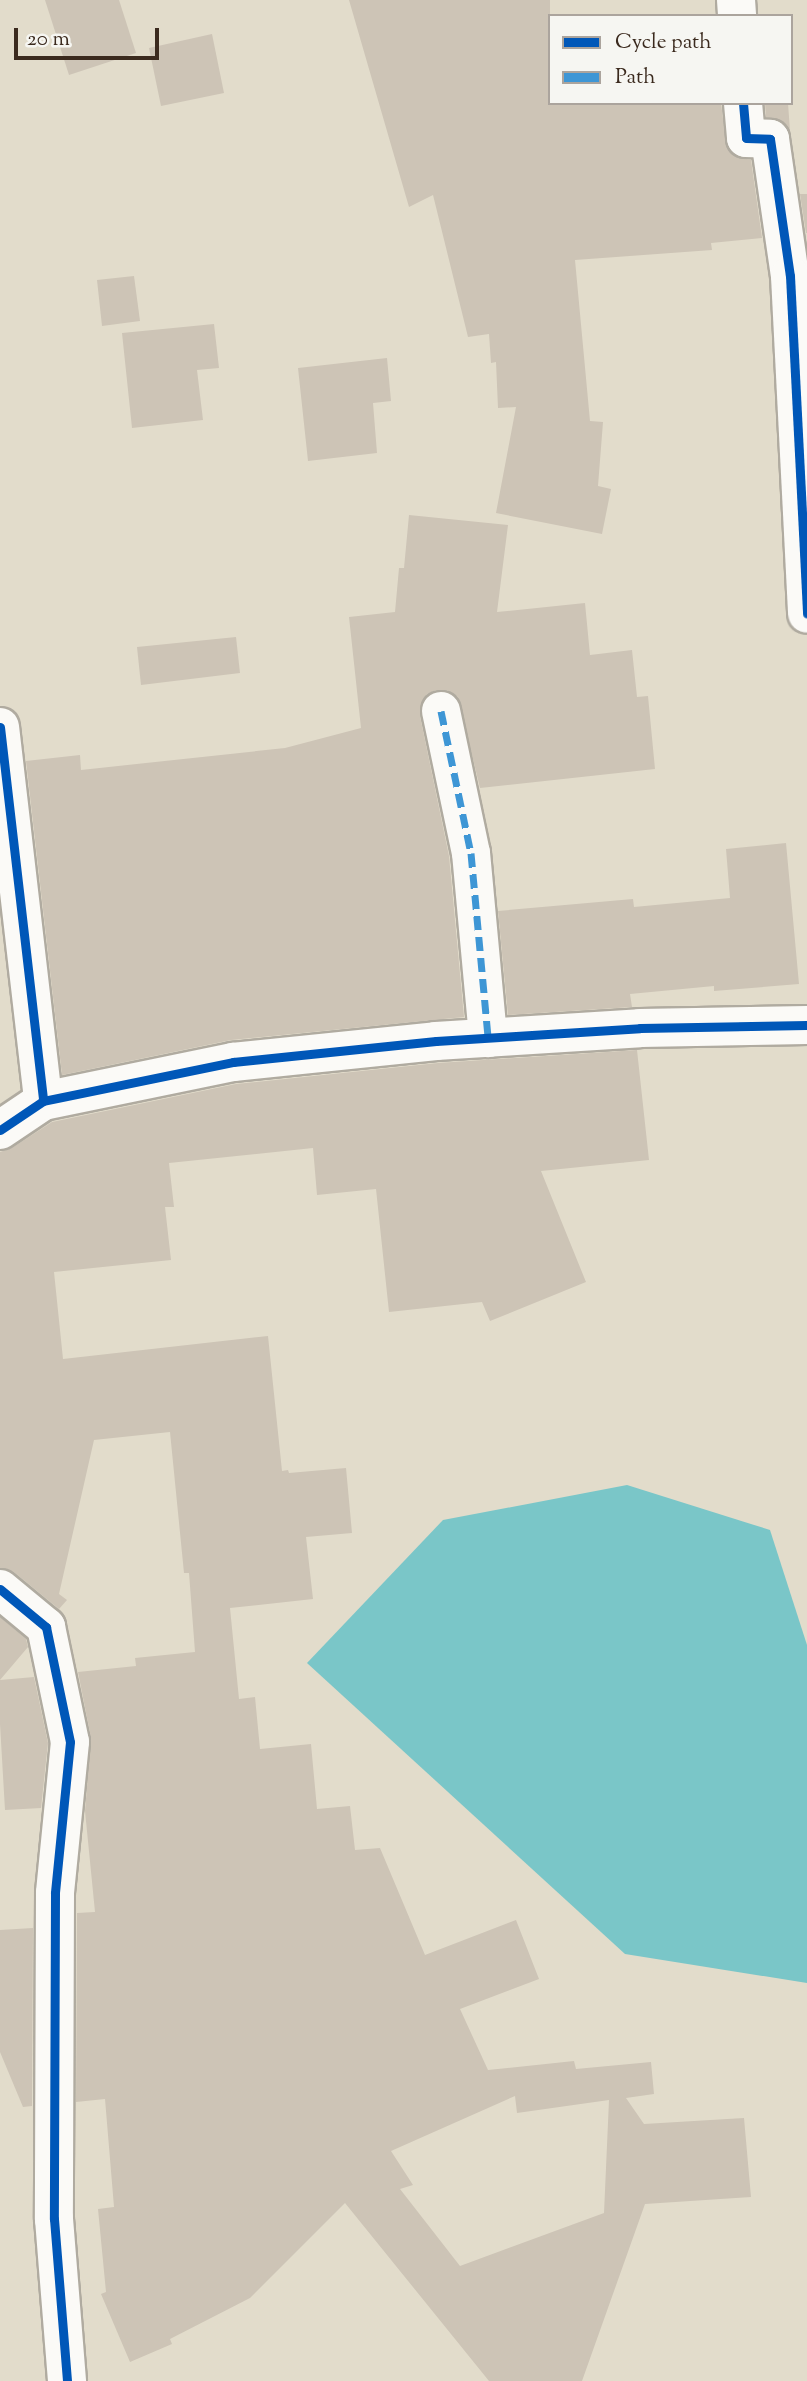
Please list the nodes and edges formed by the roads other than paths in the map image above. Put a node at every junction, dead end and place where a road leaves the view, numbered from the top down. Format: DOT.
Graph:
graph roads {
  1 [pos="743,105"];
  2 [pos="807,614"];
  3 [pos="441,711"];
  4 [pos="0,727"];
  5 [pos="807,1025"];
  6 [pos="488,1038"];
  7 [pos="43,1101"];
  8 [pos="0,1130"];
  9 [pos="0,1589"];
  10 [pos="67,2381"];
  1 -- 2 [label="street"];
  3 -- 6 [label="street"];
  4 -- 7 [label="street"];
  5 -- 6 [label="street"];
  6 -- 7 [label="street"];
  7 -- 8 [label="street"];
  9 -- 10 [label="street"];
}
